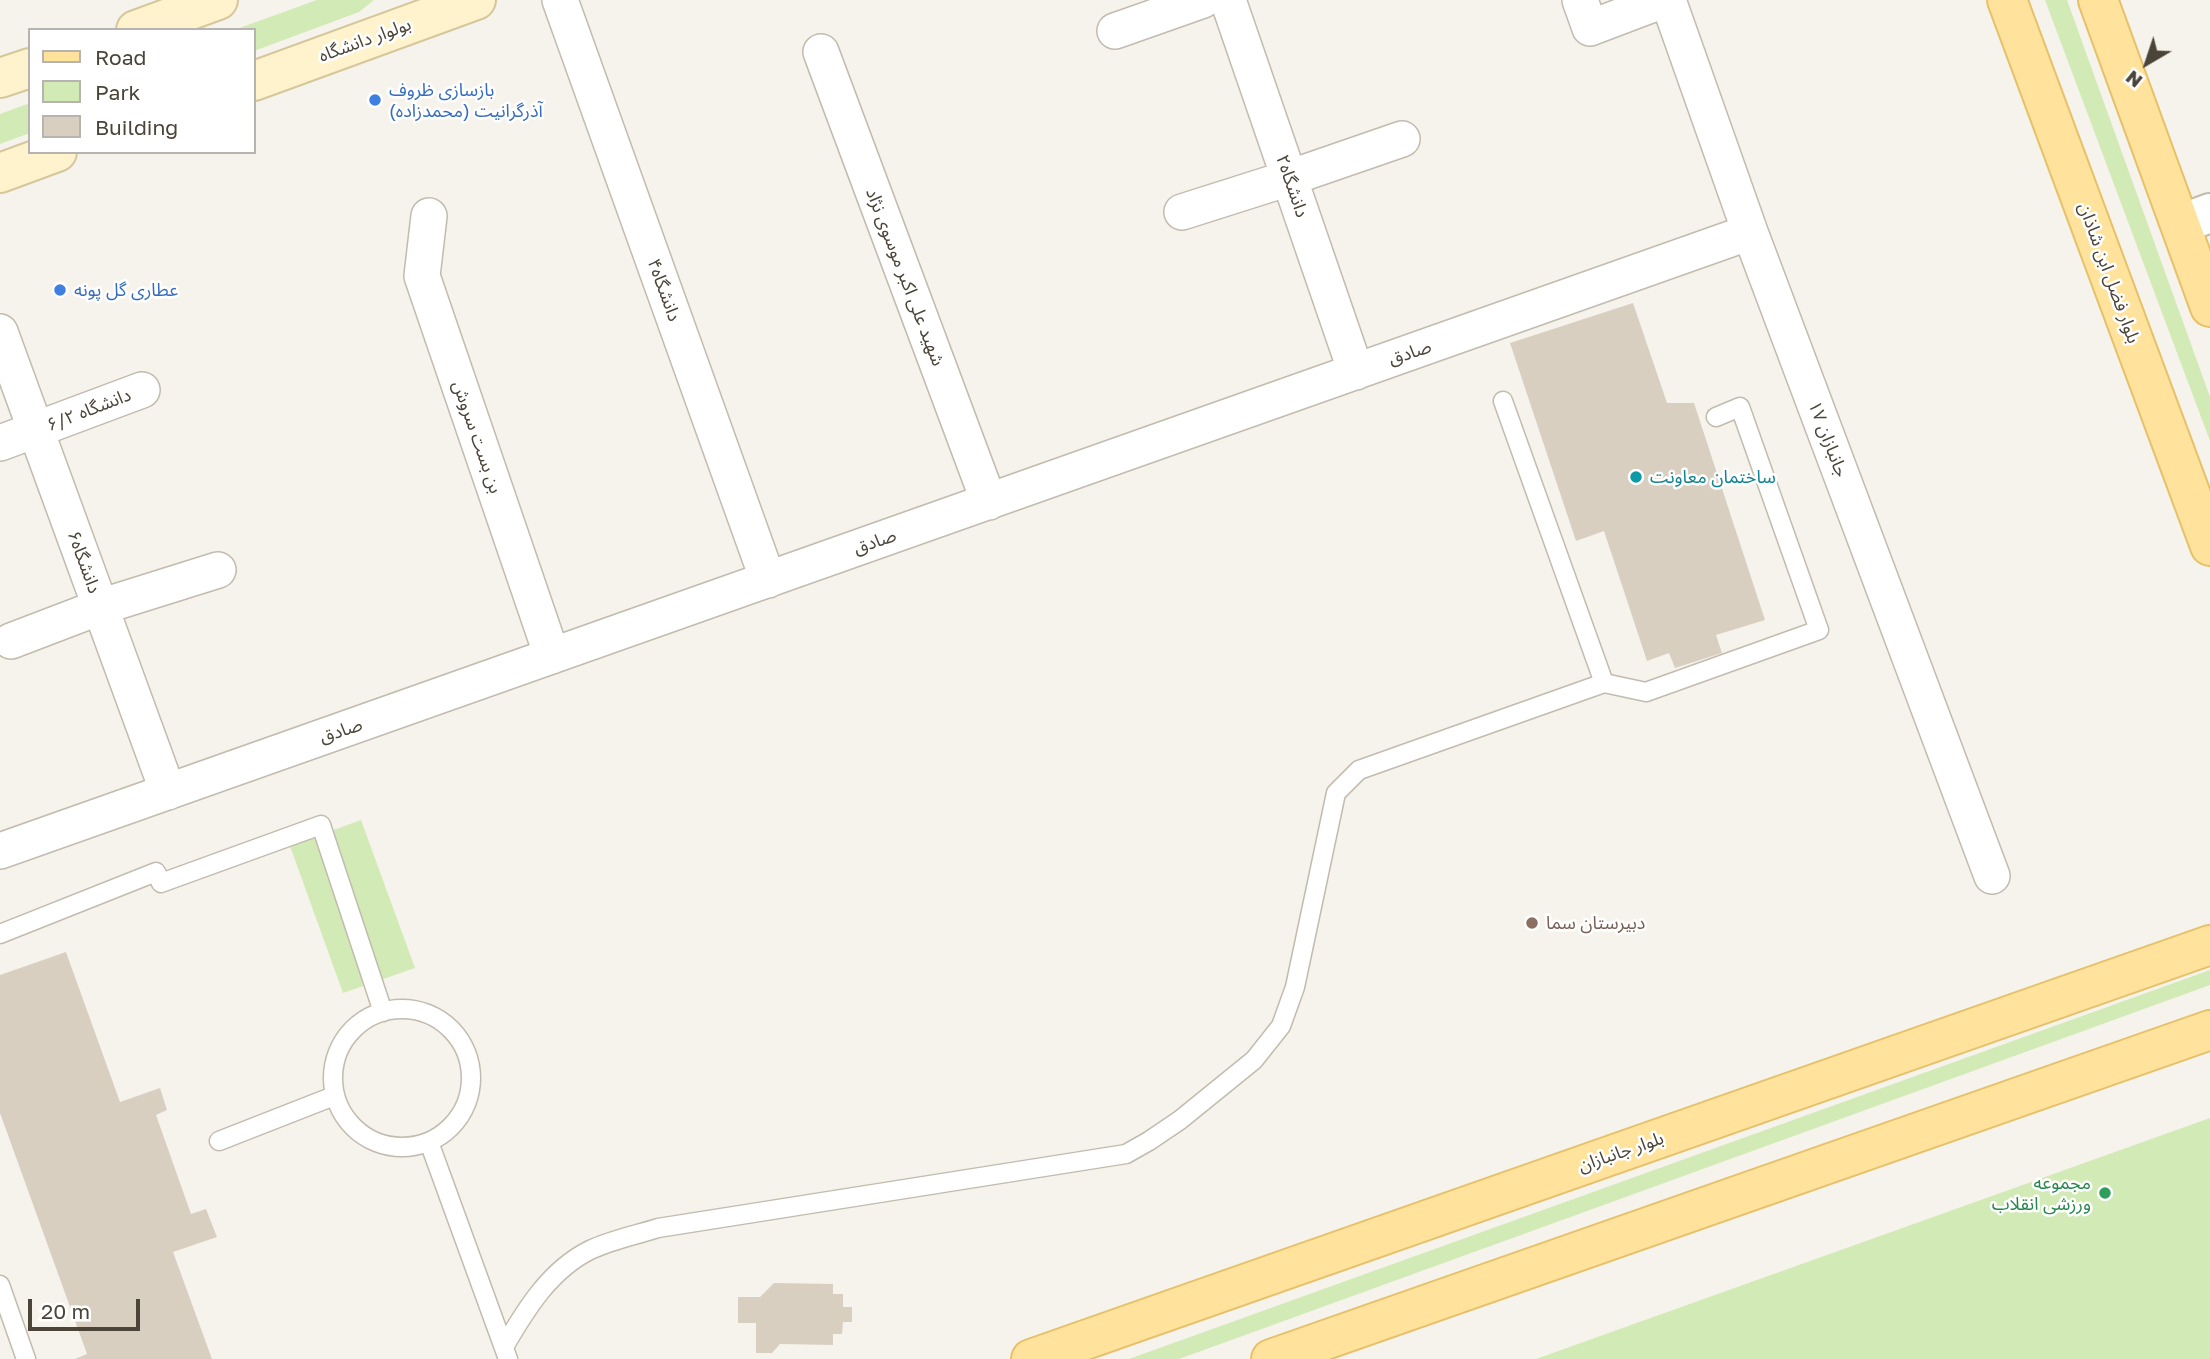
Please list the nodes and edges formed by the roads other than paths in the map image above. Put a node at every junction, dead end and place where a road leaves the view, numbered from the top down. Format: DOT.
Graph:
graph roads {
  1 [pos="218,0"];
  2 [pos="476,0"];
  3 [pos="560,0"];
  4 [pos="1203,0"];
  5 [pos="1228,0"];
  6 [pos="1580,0"];
  7 [pos="1666,0"];
  8 [pos="2007,0"];
  9 [pos="2098,0"];
  10 [pos="141,28"];
  11 [pos="1115,31"];
  12 [pos="821,52"];
  13 [pos="28,69"];
  14 [pos="0,78"];
  15 [pos="256,80"];
  16 [pos="1402,139"];
  17 [pos="52,154"];
  18 [pos="0,173"];
  19 [pos="1289,178"];
  20 [pos="1182,212"];
  21 [pos="429,216"];
  22 [pos="2196,218"];
  23 [pos="1751,232"];
  24 [pos="2210,307"];
  25 [pos="0,332"];
  26 [pos="1356,372"];
  27 [pos="142,390"];
  28 [pos="1503,401"];
  29 [pos="1716,417"];
  30 [pos="36,430"];
  31 [pos="0,443"];
  32 [pos="989,502"];
  33 [pos="2210,546"];
  34 [pos="218,570"];
  35 [pos="768,580"];
  36 [pos="100,607"];
  37 [pos="10,641"];
  38 [pos="552,656"];
  39 [pos="1604,683"];
  40 [pos="168,792"];
  41 [pos="0,851"];
  42 [pos="1992,876"];
  43 [pos="0,934"];
  44 [pos="2210,945"];
  45 [pos="383,1012"];
  46 [pos="2210,1030"];
  47 [pos="334,1096"];
  48 [pos="219,1141"];
  49 [pos="429,1142"];
  50 [pos="0,1285"];
  51 [pos="506,1353"];
  52 [pos="26,1359"];
  53 [pos="1031,1359"];
  54 [pos="1271,1359"];
  1 -- 10 [label="main road"];
  2 -- 15 [label="main road, بولوار دانشگاه"];
  3 -- 35 [label="street, دانشگاه۴"];
  4 -- 11 [label="street"];
  5 -- 19 [label="street, دانشگاه۲"];
  6 -- 7 [label="street, جانبازان ۱۷"];
  7 -- 23 [label="street, جانبازان ۱۷"];
  8 -- 33 [label="main road, بلوار فضل ابن شاذان"];
  9 -- 22 [label="main road"];
  12 -- 32 [label="street, شهید علی اکبر موسوی نژاد"];
  13 -- 14 [label="main road"];
  16 -- 19 [label="street"];
  17 -- 18 [label="main road"];
  19 -- 20 [label="street"];
  19 -- 26 [label="street, دانشگاه۲"];
  21 -- 38 [label="street, بن بست سروش"];
  22 -- 24 [label="main road"];
  23 -- 26 [label="street, صادق"];
  23 -- 42 [label="street, جانبازان ۱۷"];
  25 -- 30 [label="street, دانشگاه۶"];
  26 -- 32 [label="street, صادق"];
  27 -- 30 [label="street, دانشگاه ۶/۲"];
  28 -- 39 [label="lane"];
  29 -- 39 [label="lane"];
  30 -- 31 [label="street, دانشگاه ۶/۲"];
  30 -- 36 [label="street, دانشگاه۶"];
  32 -- 35 [label="street, صادق"];
  34 -- 36 [label="street"];
  35 -- 38 [label="street, صادق"];
  36 -- 37 [label="street"];
  36 -- 40 [label="street, دانشگاه۶"];
  38 -- 40 [label="street, صادق"];
  39 -- 51 [label="lane"];
  40 -- 41 [label="street, صادق"];
  43 -- 45 [label="lane"];
  44 -- 53 [label="main road, بلوار جانبازان"];
  45 -- 47 [label="lane"];
  45 -- 49 [label="lane"];
  46 -- 54 [label="main road"];
  47 -- 48 [label="lane"];
  47 -- 49 [label="lane"];
  49 -- 51 [label="lane"];
  50 -- 52 [label="lane"];
}
